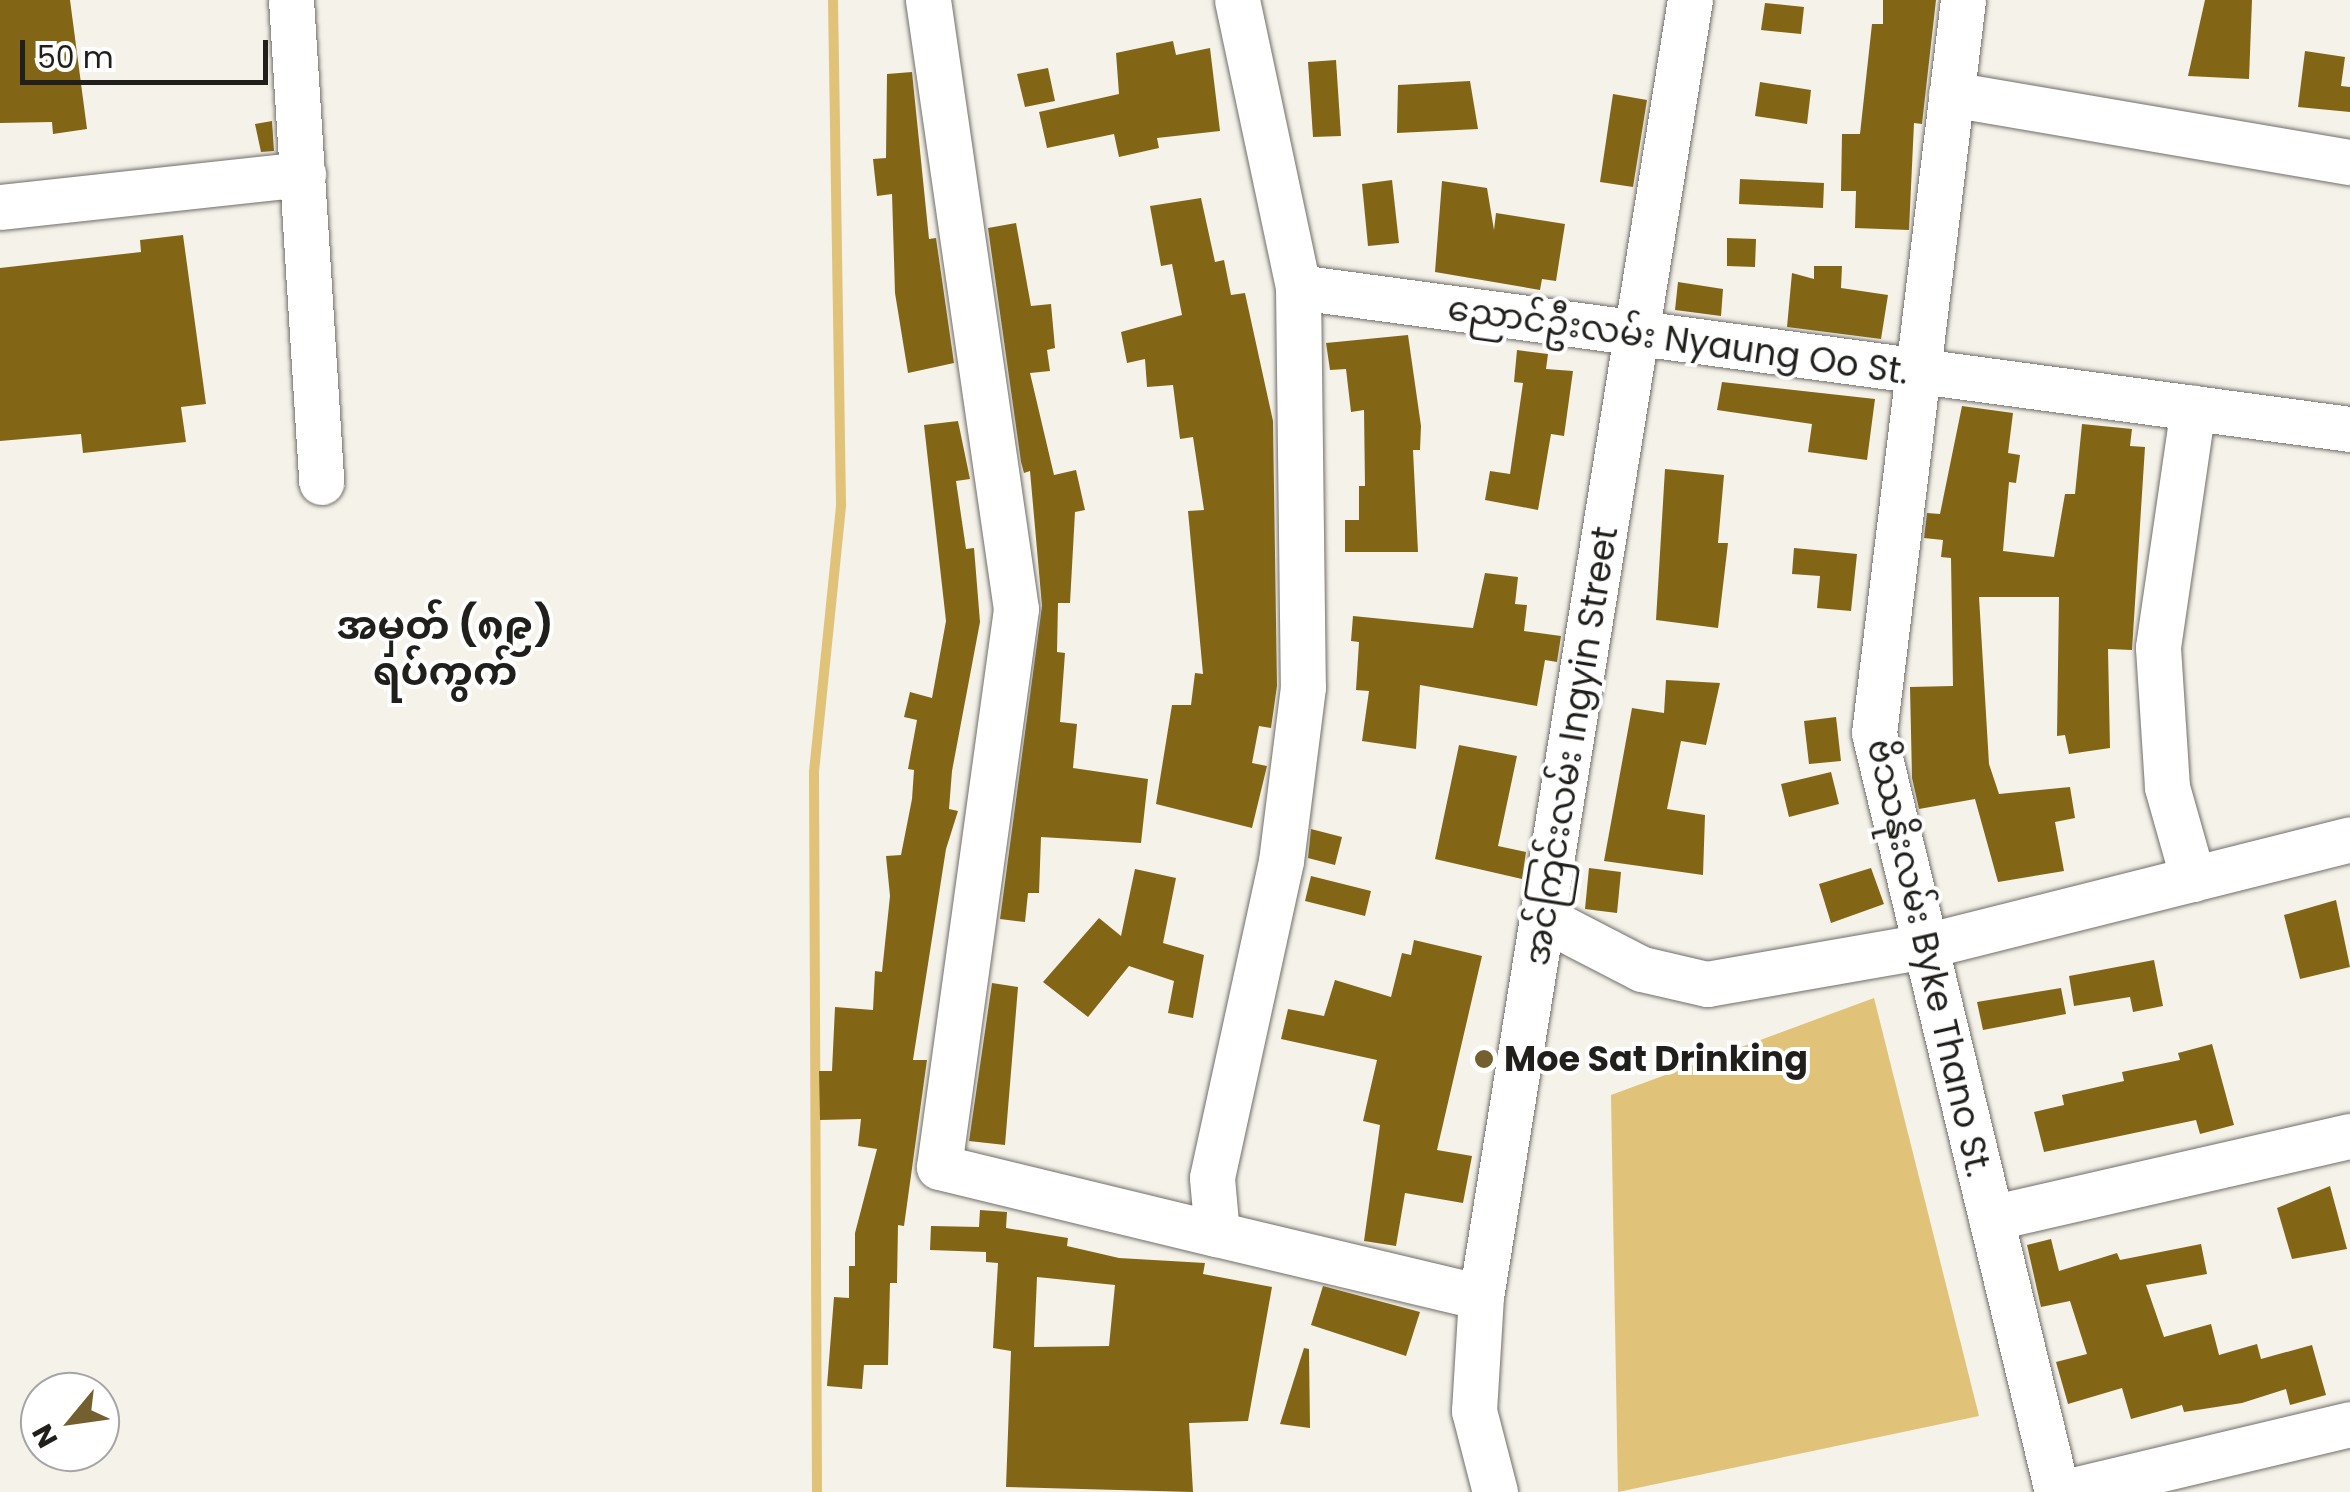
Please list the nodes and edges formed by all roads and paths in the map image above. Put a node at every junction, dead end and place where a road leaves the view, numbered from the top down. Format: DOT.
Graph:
graph roads {
  1 [pos="291,0"];
  2 [pos="928,0"];
  3 [pos="1237,0"];
  4 [pos="1690,0"];
  5 [pos="1963,0"];
  6 [pos="1951,94"];
  7 [pos="2350,162"];
  8 [pos="302,174"];
  9 [pos="0,208"];
  10 [pos="1298,287"];
  11 [pos="1638,337"];
  12 [pos="1916,371"];
  13 [pos="2193,408"];
  14 [pos="2350,429"];
  15 [pos="320,482"];
  16 [pos="2350,839"];
  17 [pos="2193,879"];
  18 [pos="1543,918"];
  19 [pos="1925,946"];
  20 [pos="2350,1136"];
  21 [pos="1991,1218"];
  22 [pos="1216,1234"];
  23 [pos="1481,1298"];
  24 [pos="2350,1424"];
  25 [pos="1495,1492"];
  26 [pos="2057,1492"];
  27 [pos="2065,1492"];
  1 -- 8 [label="street"];
  2 -- 22 [label="street"];
  3 -- 10 [label="street"];
  4 -- 11 [label="street, အင်ကြင်းလမ်း Ingyin Street"];
  5 -- 6 [label="street, ဗိဿနိုးလမ်း Byke Thano St."];
  6 -- 7 [label="street"];
  6 -- 12 [label="street, ဗိဿနိုးလမ်း Byke Thano St."];
  8 -- 9 [label="street"];
  8 -- 15 [label="street"];
  10 -- 11 [label="street, ညောင်ဦးလမ်း Nyaung Oo St."];
  10 -- 22 [label="street"];
  11 -- 12 [label="street, ညောင်ဦးလမ်း Nyaung Oo St."];
  11 -- 18 [label="street, အင်ကြင်းလမ်း Ingyin Street"];
  12 -- 13 [label="street, ညောင်ဦးလမ်း Nyaung Oo St."];
  12 -- 19 [label="street, ဗိဿနိုးလမ်း Byke Thano St."];
  13 -- 14 [label="street, ညောင်ဦးလမ်း Nyaung Oo St."];
  13 -- 17 [label="street"];
  16 -- 17 [label="street"];
  17 -- 19 [label="street"];
  18 -- 19 [label="street"];
  18 -- 23 [label="street, အင်ကြင်းလမ်း Ingyin Street"];
  19 -- 21 [label="street, ဗိဿနိုးလမ်း Byke Thano St."];
  20 -- 21 [label="street"];
  21 -- 26 [label="street, ဗိဿနိုးလမ်း Byke Thano St."];
  22 -- 23 [label="street"];
  23 -- 25 [label="street, အင်ကြင်းလမ်း Ingyin Street"];
  24 -- 27 [label="street"];
}
